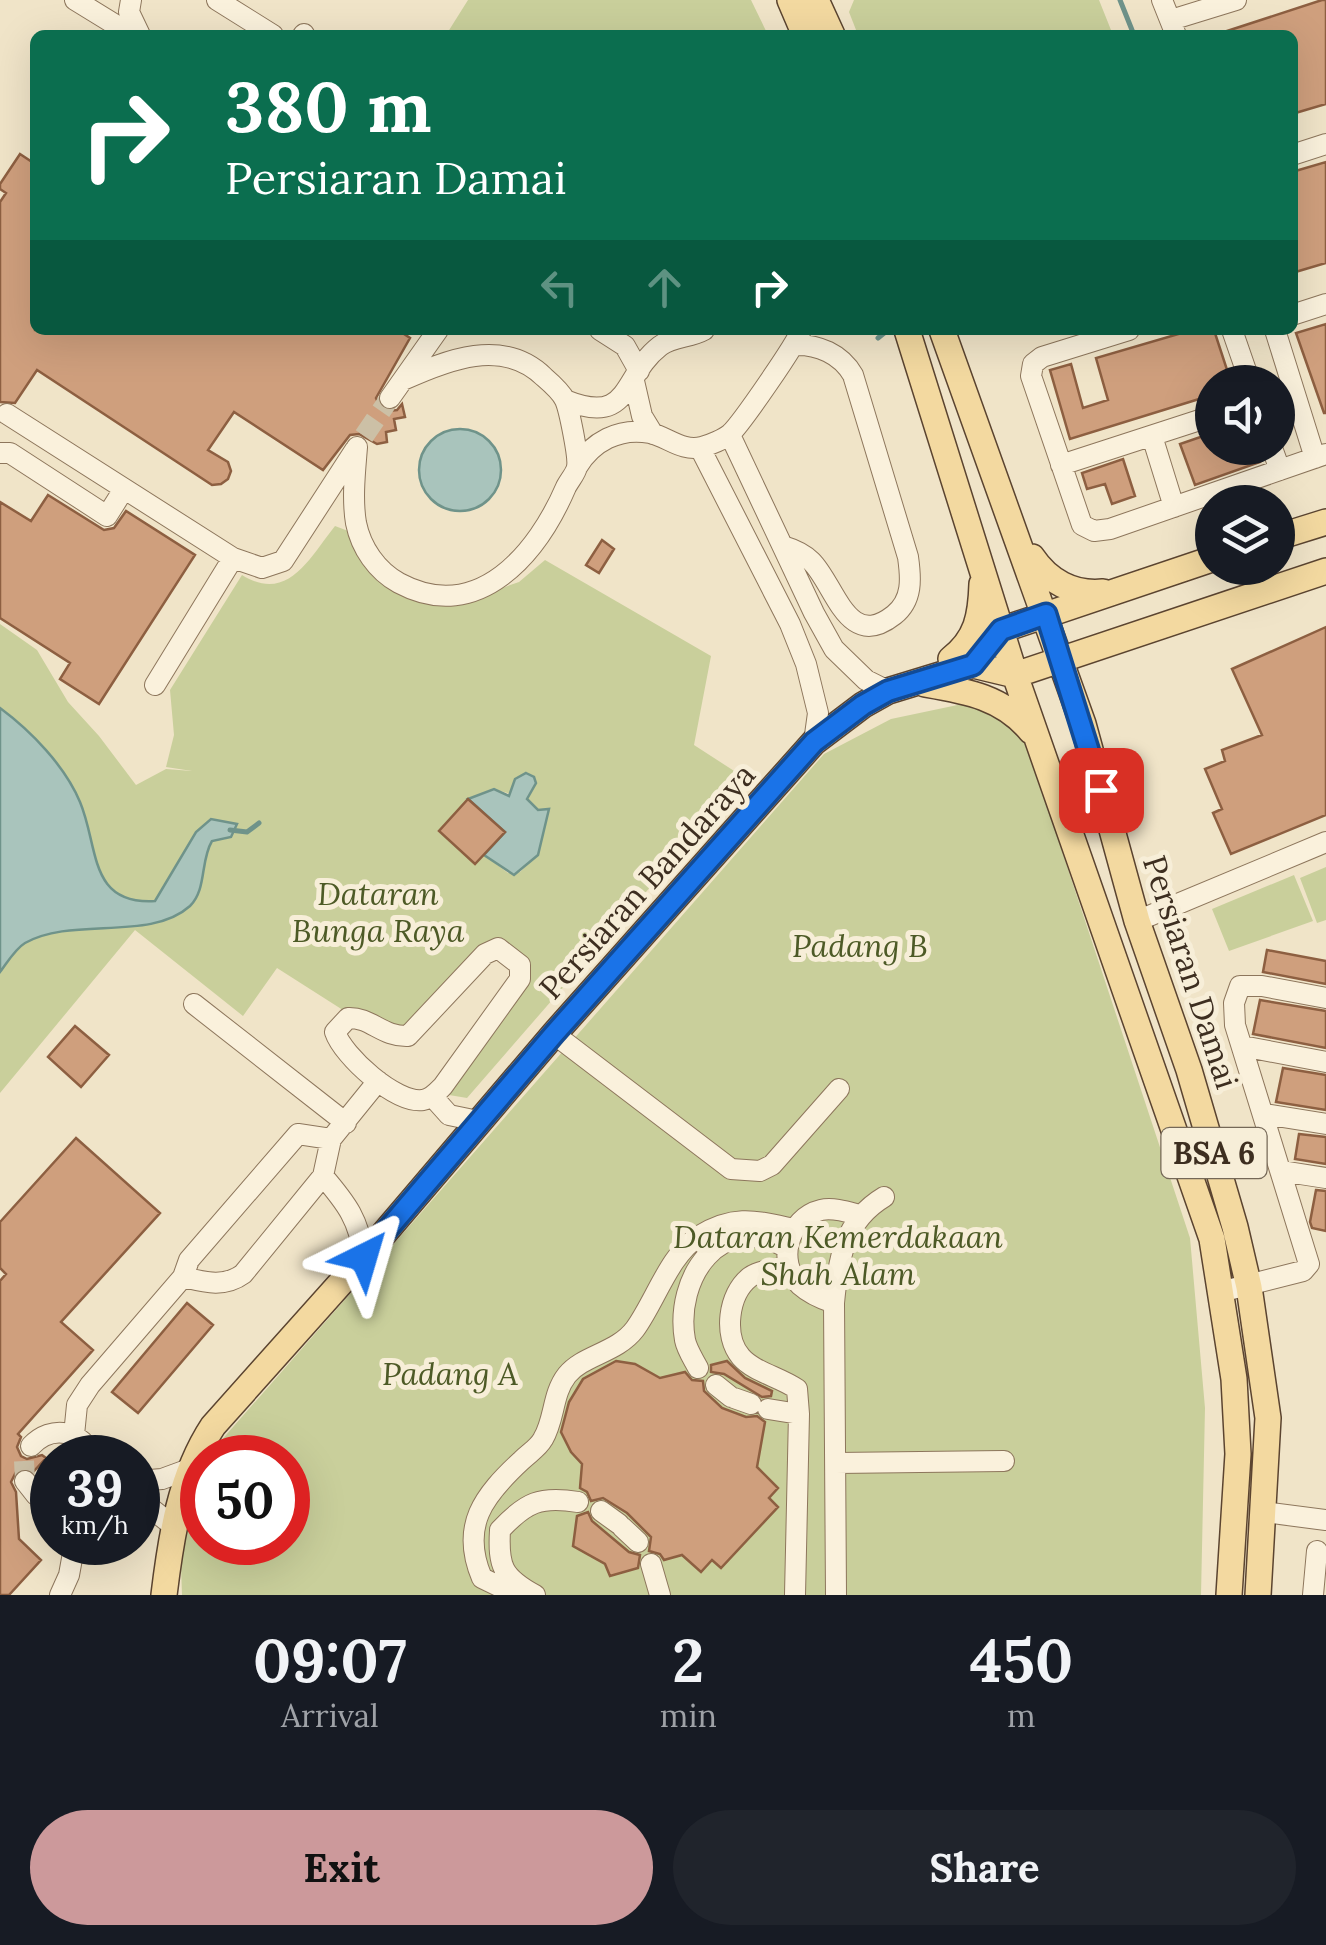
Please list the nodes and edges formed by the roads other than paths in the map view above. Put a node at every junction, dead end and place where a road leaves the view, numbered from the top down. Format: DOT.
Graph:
graph roads {
  1 [pos="74,0"];
  2 [pos="131,0"];
  3 [pos="1162,0"];
  4 [pos="1236,0"];
  5 [pos="228,3"];
  6 [pos="803,10"];
  7 [pos="1173,28"];
  8 [pos="124,30"];
  9 [pos="138,30"];
  10 [pos="265,30"];
  11 [pos="826,30"];
  12 [pos="1326,144"];
  13 [pos="1298,152"];
  14 [pos="1326,304"];
  15 [pos="1298,313"];
  16 [pos="434,335"];
  17 [pos="608,335"];
  18 [pos="661,335"];
  19 [pos="910,335"];
  20 [pos="944,335"];
  21 [pos="1113,335"];
  22 [pos="1234,335"];
  23 [pos="1277,335"];
  24 [pos="798,337"];
  25 [pos="1244,365"];
  26 [pos="637,376"];
  27 [pos="565,400"];
  28 [pos="7,414"];
  29 [pos="1195,422"];
  30 [pos="653,434"];
  31 [pos="730,434"];
  32 [pos="1152,436"];
  33 [pos="700,448"];
  34 [pos="0,453"];
  35 [pos="1320,456"];
  36 [pos="1061,465"];
  37 [pos="1278,465"];
  38 [pos="577,467"];
  39 [pos="1280,470"];
  40 [pos="124,489"];
  41 [pos="1174,507"];
  42 [pos="1326,522"];
  43 [pos="1295,532"];
  44 [pos="1017,536"];
  45 [pos="783,546"];
  46 [pos="232,558"];
  47 [pos="982,564"];
  48 [pos="1195,565"];
  49 [pos="1326,571"];
  50 [pos="1114,591"];
  51 [pos="836,599"];
  52 [pos="814,613"];
  53 [pos="1046,614"];
  54 [pos="1001,630"];
  55 [pos="1133,636"];
  56 [pos="1060,660"];
  57 [pos="973,665"];
  58 [pos="1014,675"];
  59 [pos="920,684"];
  60 [pos="155,685"];
  61 [pos="888,691"];
  62 [pos="1083,724"];
  63 [pos="1036,736"];
  64 [pos="814,742"];
  65 [pos="1326,842"];
  66 [pos="1137,921"];
  67 [pos="1326,998"];
  68 [pos="194,1004"];
  69 [pos="554,1034"];
  70 [pos="1242,1046"];
  71 [pos="1326,1062"];
  72 [pos="378,1081"];
  73 [pos="839,1089"];
  74 [pos="432,1096"];
  75 [pos="1264,1114"];
  76 [pos="478,1122"];
  77 [pos="1326,1124"];
  78 [pos="339,1131"];
  79 [pos="1281,1171"];
  80 [pos="323,1176"];
  81 [pos="1326,1178"];
  82 [pos="884,1197"];
  83 [pos="860,1215"];
  84 [pos="1302,1238"];
  85 [pos="1326,1243"];
  86 [pos="790,1248"];
  87 [pos="364,1257"];
  88 [pos="182,1278"];
  89 [pos="1249,1287"];
  90 [pos="1220,1292"];
  91 [pos="834,1304"];
  92 [pos="799,1414"];
  93 [pos="47,1435"];
  94 [pos="74,1435"];
  95 [pos="209,1435"];
  96 [pos="1004,1462"];
  97 [pos="837,1463"];
  98 [pos="26,1480"];
  99 [pos="30,1486"];
  100 [pos="180,1503"];
  101 [pos="1264,1512"];
  102 [pos="160,1516"];
  103 [pos="1326,1520"];
  104 [pos="172,1526"];
  105 [pos="1317,1551"];
  106 [pos="71,1565"];
  107 [pos="60,1595"];
  108 [pos="164,1595"];
  109 [pos="517,1595"];
  110 [pos="535,1595"];
  111 [pos="660,1595"];
  112 [pos="796,1595"];
  113 [pos="836,1595"];
  114 [pos="1229,1595"];
  115 [pos="1258,1595"];
  116 [pos="1313,1595"];
  1 -- 8 [label="street"];
  2 -- 9 [label="street"];
  3 -- 7 [label="street"];
  4 -- 7 [label="street"];
  5 -- 10 [label="street"];
  6 -- 11 [label="main road"];
  12 -- 13 [label="street"];
  14 -- 15 [label="street"];
  16 -- 27 [label="street"];
  17 -- 26 [label="street"];
  18 -- 26 [label="street"];
  19 -- 47 [label="main road, Persiaran Damai / BSA 6"];
  20 -- 44 [label="main road, Persiaran Damai / BSA 6"];
  21 -- 36 [label="street"];
  22 -- 25 [label="street"];
  23 -- 35 [label="street"];
  24 -- 31 [label="street"];
  24 -- 51 [label="street"];
  26 -- 27 [label="street"];
  26 -- 30 [label="street"];
  27 -- 38 [label="street"];
  28 -- 40 [label="street"];
  29 -- 32 [label="street"];
  30 -- 33 [label="street"];
  30 -- 38 [label="street"];
  31 -- 33 [label="street"];
  31 -- 45 [label="street"];
  32 -- 36 [label="street"];
  32 -- 41 [label="street"];
  33 -- 64 [label="street"];
  34 -- 40 [label="street"];
  35 -- 39 [label="street"];
  36 -- 41 [label="street"];
  37 -- 39 [label="street"];
  38 -- 46 [label="street"];
  39 -- 41 [label="street"];
  40 -- 46 [label="street"];
  42 -- 43 [label="main road"];
  44 -- 50 [label="main road"];
  44 -- 53 [label="main road, Persiaran Damai / BSA 6"];
  45 -- 51 [label="street"];
  45 -- 52 [label="street"];
  46 -- 60 [label="street"];
  47 -- 54 [label="main road, Persiaran Damai / BSA 6"];
  47 -- 59 [label="main road"];
  48 -- 50 [label="main road"];
  49 -- 55 [label="main road"];
  50 -- 53 [label="main road"];
  51 -- 52 [label="street"];
  52 -- 61 [label="street"];
  53 -- 54 [label="main road"];
  53 -- 56 [label="main road, Persiaran Damai / BSA 6"];
  54 -- 57 [label="main road"];
  54 -- 58 [label="main road, Persiaran Damai / BSA 6"];
  55 -- 56 [label="main road"];
  55 -- 62 [label="main road"];
  56 -- 58 [label="main road"];
  56 -- 62 [label="main road, Persiaran Damai / BSA 6"];
  57 -- 58 [label="main road"];
  57 -- 59 [label="main road, Persiaran Bandaraya"];
  58 -- 63 [label="main road, Persiaran Damai / BSA 6"];
  59 -- 61 [label="main road, Persiaran Bandaraya"];
  59 -- 63 [label="main road"];
  61 -- 64 [label="main road, Persiaran Bandaraya"];
  62 -- 66 [label="main road, Persiaran Damai / BSA 6"];
  63 -- 90 [label="main road, Persiaran Damai / BSA 6"];
  64 -- 69 [label="main road, Persiaran Bandaraya"];
  65 -- 66 [label="street"];
  66 -- 89 [label="main road, Persiaran Damai / BSA 6"];
  67 -- 70 [label="street"];
  68 -- 78 [label="street"];
  69 -- 73 [label="street"];
  69 -- 76 [label="main road, Persiaran Bandaraya"];
  70 -- 71 [label="street"];
  70 -- 75 [label="street"];
  72 -- 74 [label="street"];
  72 -- 74 [label="street"];
  72 -- 78 [label="street"];
  74 -- 76 [label="street"];
  75 -- 77 [label="street"];
  75 -- 79 [label="street"];
  76 -- 87 [label="main road, Persiaran Bandaraya"];
  78 -- 80 [label="street"];
  78 -- 88 [label="street"];
  79 -- 81 [label="street"];
  79 -- 84 [label="street"];
  80 -- 87 [label="street"];
  80 -- 88 [label="street"];
  82 -- 83 [label="street"];
  83 -- 86 [label="street"];
  83 -- 91 [label="street"];
  84 -- 85 [label="street"];
  84 -- 89 [label="street"];
  86 -- 91 [label="street"];
  86 -- 92 [label="street"];
  86 -- 92 [label="street"];
  86 -- 109 [label="street"];
  87 -- 95 [label="main road, Persiaran Bandaraya"];
  88 -- 94 [label="street"];
  89 -- 90 [label="street"];
  89 -- 101 [label="main road, Persiaran Damai / BSA 6"];
  90 -- 114 [label="main road, Persiaran Damai / BSA 6"];
  91 -- 97 [label="street"];
  92 -- 112 [label="street"];
  93 -- 94 [label="street"];
  96 -- 97 [label="street"];
  97 -- 113 [label="street"];
  98 -- 99 [label="street"];
  100 -- 104 [label="main road, Persiaran Bandaraya"];
  101 -- 103 [label="street"];
  101 -- 115 [label="main road, Persiaran Damai / BSA 6"];
  102 -- 104 [label="street"];
  104 -- 108 [label="main road, Persiaran Bandaraya"];
  105 -- 116 [label="street"];
  106 -- 107 [label="street"];
  110 -- 111 [label="street"];
}
